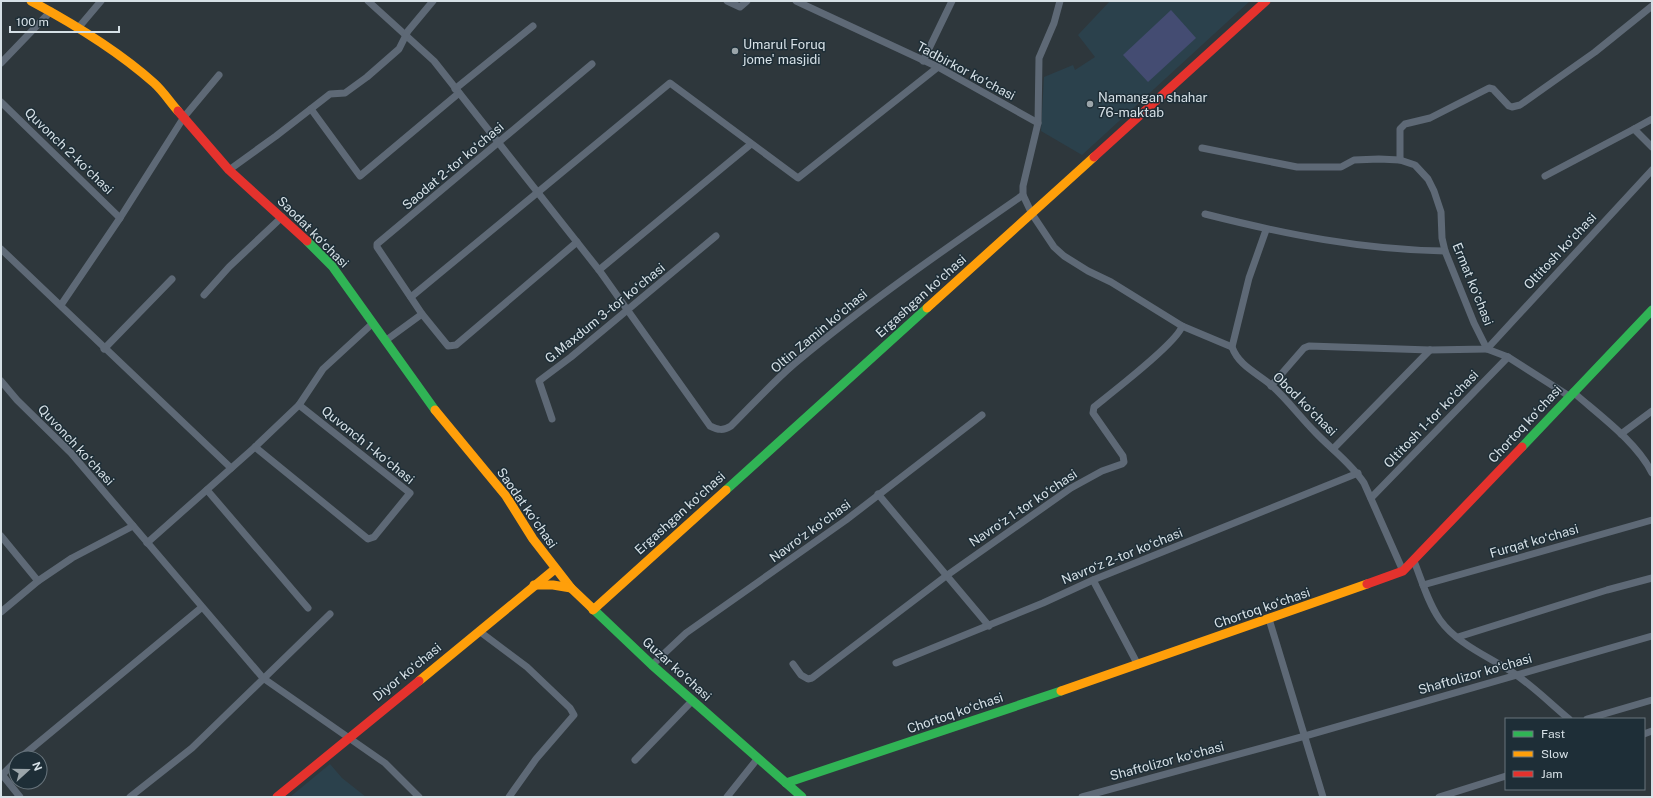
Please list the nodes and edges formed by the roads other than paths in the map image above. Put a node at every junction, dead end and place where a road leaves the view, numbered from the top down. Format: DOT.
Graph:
graph roads {
  1 [pos="31,1"];
  2 [pos="101,1"];
  3 [pos="368,1"];
  4 [pos="433,1"];
  5 [pos="727,1"];
  6 [pos="747,1"];
  7 [pos="796,1"];
  8 [pos="952,1"];
  9 [pos="1060,1"];
  10 [pos="1266,1"];
  11 [pos="1652,6"];
  12 [pos="51,11"];
  13 [pos="533,26"];
  14 [pos="79,28"];
  15 [pos="406,36"];
  16 [pos="923,61"];
  17 [pos="1,63"];
  18 [pos="592,64"];
  19 [pos="938,67"];
  20 [pos="220,75"];
  21 [pos="457,91"];
  22 [pos="1,102"];
  23 [pos="311,109"];
  24 [pos="184,117"];
  25 [pos="1652,119"];
  26 [pos="1038,123"];
  27 [pos="1634,129"];
  28 [pos="498,144"];
  29 [pos="751,144"];
  30 [pos="1652,147"];
  31 [pos="1202,148"];
  32 [pos="1400,160"];
  33 [pos="229,170"];
  34 [pos="1652,170"];
  35 [pos="1545,176"];
  36 [pos="537,193"];
  37 [pos="1023,195"];
  38 [pos="1032,214"];
  39 [pos="1205,214"];
  40 [pos="282,217"];
  41 [pos="120,218"];
  42 [pos="1266,230"];
  43 [pos="716,236"];
  44 [pos="577,242"];
  45 [pos="1,249"];
  46 [pos="1446,251"];
  47 [pos="599,270"];
  48 [pos="172,279"];
  49 [pos="204,295"];
  50 [pos="411,297"];
  51 [pos="61,305"];
  52 [pos="629,310"];
  53 [pos="1652,310"];
  54 [pos="422,314"];
  55 [pos="373,323"];
  56 [pos="1182,326"];
  57 [pos="385,341"];
  58 [pos="1232,347"];
  59 [pos="104,349"];
  60 [pos="1487,349"];
  61 [pos="1430,350"];
  62 [pos="1508,357"];
  63 [pos="1,381"];
  64 [pos="1271,386"];
  65 [pos="1571,394"];
  66 [pos="299,404"];
  67 [pos="1652,411"];
  68 [pos="982,415"];
  69 [pos="552,419"];
  70 [pos="1621,434"];
  71 [pos="255,447"];
  72 [pos="1333,449"];
  73 [pos="231,468"];
  74 [pos="1358,473"];
  75 [pos="1652,473"];
  76 [pos="207,490"];
  77 [pos="878,494"];
  78 [pos="1371,498"];
  79 [pos="1652,520"];
  80 [pos="133,526"];
  81 [pos="1,536"];
  82 [pos="147,543"];
  83 [pos="1414,561"];
  84 [pos="555,569"];
  85 [pos="1403,571"];
  86 [pos="946,576"];
  87 [pos="1652,578"];
  88 [pos="1093,580"];
  89 [pos="38,582"];
  90 [pos="534,585"];
  91 [pos="1423,585"];
  92 [pos="571,588"];
  93 [pos="201,608"];
  94 [pos="308,608"];
  95 [pos="593,610"];
  96 [pos="1,612"];
  97 [pos="330,614"];
  98 [pos="1269,619"];
  99 [pos="989,626"];
  100 [pos="479,631"];
  101 [pos="1652,636"];
  102 [pos="1458,637"];
  103 [pos="896,663"];
  104 [pos="793,664"];
  105 [pos="652,665"];
  106 [pos="1138,665"];
  107 [pos="1515,674"];
  108 [pos="263,678"];
  109 [pos="1652,700"];
  110 [pos="692,701"];
  111 [pos="1568,718"];
  112 [pos="1590,718"];
  113 [pos="1305,736"];
  114 [pos="349,737"];
  115 [pos="30,750"];
  116 [pos="758,758"];
  117 [pos="635,760"];
  118 [pos="8,769"];
  119 [pos="1505,776"];
  120 [pos="8,782"];
  121 [pos="786,783"];
  122 [pos="130,797"];
  123 [pos="277,797"];
  124 [pos="419,797"];
  125 [pos="509,797"];
  126 [pos="726,797"];
  127 [pos="802,797"];
  128 [pos="1082,797"];
  129 [pos="1323,797"];
  130 [pos="1439,797"];
  1 -- 12 [label="street, Saodat koʻchasi"];
  2 -- 14 [label="street"];
  3 -- 15 [label="street"];
  4 -- 15 [label="street"];
  5 -- 6 [label="street"];
  7 -- 16 [label="street, Tadbirkor koʻchasi"];
  8 -- 16 [label="street"];
  9 -- 26 [label="street"];
  10 -- 38 [label="street, Ergashgan koʻchasi"];
  11 -- 32 [label="street"];
  12 -- 14 [label="street, Saodat koʻchasi"];
  12 -- 17 [label="street"];
  13 -- 21 [label="street"];
  14 -- 24 [label="street, Saodat koʻchasi"];
  15 -- 21 [label="street"];
  15 -- 23 [label="street"];
  16 -- 19 [label="street, Tadbirkor koʻchasi"];
  18 -- 28 [label="street, Saodat 2-tor koʻchasi"];
  19 -- 26 [label="street, Tadbirkor koʻchasi"];
  19 -- 29 [label="street"];
  20 -- 24 [label="street"];
  21 -- 23 [label="street"];
  21 -- 28 [label="street"];
  22 -- 41 [label="street, Quvonch 2-koʻchasi"];
  23 -- 33 [label="street"];
  24 -- 33 [label="street, Saodat koʻchasi"];
  24 -- 41 [label="street"];
  25 -- 27 [label="street"];
  26 -- 37 [label="street"];
  27 -- 30 [label="street"];
  27 -- 35 [label="street"];
  28 -- 36 [label="street"];
  28 -- 50 [label="street, Saodat 2-tor koʻchasi"];
  29 -- 36 [label="street"];
  29 -- 47 [label="street"];
  31 -- 32 [label="street, Ermat koʻchasi"];
  32 -- 46 [label="street, Ermat koʻchasi"];
  33 -- 40 [label="street, Saodat koʻchasi"];
  34 -- 60 [label="street, Oltitosh koʻchasi"];
  36 -- 44 [label="street"];
  36 -- 50 [label="street"];
  37 -- 38 [label="street"];
  37 -- 52 [label="street, Oltin Zamin koʻchasi"];
  38 -- 56 [label="street"];
  38 -- 95 [label="street, Ergashgan koʻchasi"];
  39 -- 42 [label="street"];
  40 -- 49 [label="street"];
  40 -- 55 [label="street, Saodat koʻchasi"];
  41 -- 51 [label="street"];
  42 -- 46 [label="street"];
  42 -- 58 [label="street"];
  43 -- 52 [label="street, G.Maxdum 3-tor koʻchasi"];
  44 -- 47 [label="street"];
  44 -- 54 [label="street"];
  45 -- 51 [label="street"];
  46 -- 60 [label="street, Ermat koʻchasi"];
  47 -- 52 [label="street"];
  48 -- 59 [label="street"];
  50 -- 54 [label="street"];
  51 -- 59 [label="street"];
  52 -- 69 [label="street, G.Maxdum 3-tor koʻchasi"];
  53 -- 65 [label="street, Chortoq koʻchasi"];
  54 -- 57 [label="street"];
  55 -- 57 [label="street, Saodat koʻchasi"];
  55 -- 66 [label="street"];
  56 -- 58 [label="street"];
  56 -- 86 [label="street, Navroʻz 1-tor koʻchasi"];
  57 -- 84 [label="street, Saodat koʻchasi"];
  58 -- 64 [label="street, Obod koʻchasi"];
  59 -- 73 [label="street"];
  60 -- 61 [label="street"];
  60 -- 62 [label="street"];
  61 -- 64 [label="street"];
  61 -- 72 [label="street"];
  62 -- 65 [label="street"];
  62 -- 78 [label="street, Oltitosh 1-tor koʻchasi"];
  63 -- 80 [label="street, Quvonch koʻchasi"];
  64 -- 72 [label="street, Obod koʻchasi"];
  65 -- 70 [label="street"];
  65 -- 83 [label="street, Chortoq koʻchasi"];
  66 -- 71 [label="street"];
  66 -- 71 [label="street, Quvonch 1-koʻchasi"];
  67 -- 70 [label="street"];
  68 -- 77 [label="street, Navroʻz koʻchasi"];
  70 -- 75 [label="street"];
  71 -- 73 [label="street"];
  72 -- 74 [label="street, Obod koʻchasi"];
  73 -- 76 [label="street"];
  74 -- 78 [label="street, Obod koʻchasi"];
  74 -- 88 [label="street, Navroʻz 2-tor koʻchasi"];
  76 -- 82 [label="street"];
  76 -- 94 [label="street"];
  77 -- 86 [label="street"];
  77 -- 105 [label="street, Navroʻz koʻchasi"];
  78 -- 85 [label="street, Obod koʻchasi"];
  79 -- 91 [label="street, Furqat koʻchasi"];
  80 -- 82 [label="street"];
  80 -- 89 [label="street"];
  81 -- 89 [label="street"];
  82 -- 93 [label="street"];
  83 -- 85 [label="street, Chortoq koʻchasi"];
  83 -- 91 [label="street"];
  84 -- 90 [label="street, Diyor koʻchasi"];
  84 -- 92 [label="street, Guzar koʻchasi"];
  85 -- 98 [label="street, Chortoq koʻchasi"];
  86 -- 99 [label="street"];
  86 -- 104 [label="street, Navroʻz 1-tor koʻchasi"];
  87 -- 102 [label="street"];
  88 -- 99 [label="street, Navroʻz 2-tor koʻchasi"];
  88 -- 106 [label="street"];
  89 -- 96 [label="street"];
  90 -- 92 [label="street"];
  90 -- 100 [label="street, Diyor koʻchasi"];
  91 -- 102 [label="street"];
  92 -- 95 [label="street, Guzar koʻchasi"];
  93 -- 108 [label="street"];
  93 -- 115 [label="street"];
  95 -- 105 [label="street, Guzar koʻchasi"];
  97 -- 108 [label="street"];
  98 -- 106 [label="street, Chortoq koʻchasi"];
  98 -- 113 [label="street"];
  99 -- 103 [label="street, Navroʻz 2-tor koʻchasi"];
  100 -- 114 [label="street, Diyor koʻchasi"];
  100 -- 125 [label="street"];
  101 -- 107 [label="street, Shaftolizor koʻchasi"];
  102 -- 107 [label="street"];
  105 -- 110 [label="street, Guzar koʻchasi"];
  106 -- 121 [label="street, Chortoq koʻchasi"];
  107 -- 111 [label="street"];
  107 -- 113 [label="street, Shaftolizor koʻchasi"];
  108 -- 114 [label="street"];
  108 -- 122 [label="street"];
  109 -- 112 [label="street"];
  110 -- 116 [label="street, Guzar koʻchasi"];
  110 -- 117 [label="street"];
  113 -- 128 [label="street, Shaftolizor koʻchasi"];
  113 -- 129 [label="street"];
  114 -- 123 [label="street, Diyor koʻchasi"];
  114 -- 124 [label="street"];
  116 -- 121 [label="street, Guzar koʻchasi"];
  116 -- 126 [label="street"];
  118 -- 120 [label="street"];
  119 -- 130 [label="street"];
  121 -- 127 [label="street, Guzar koʻchasi"];
}
